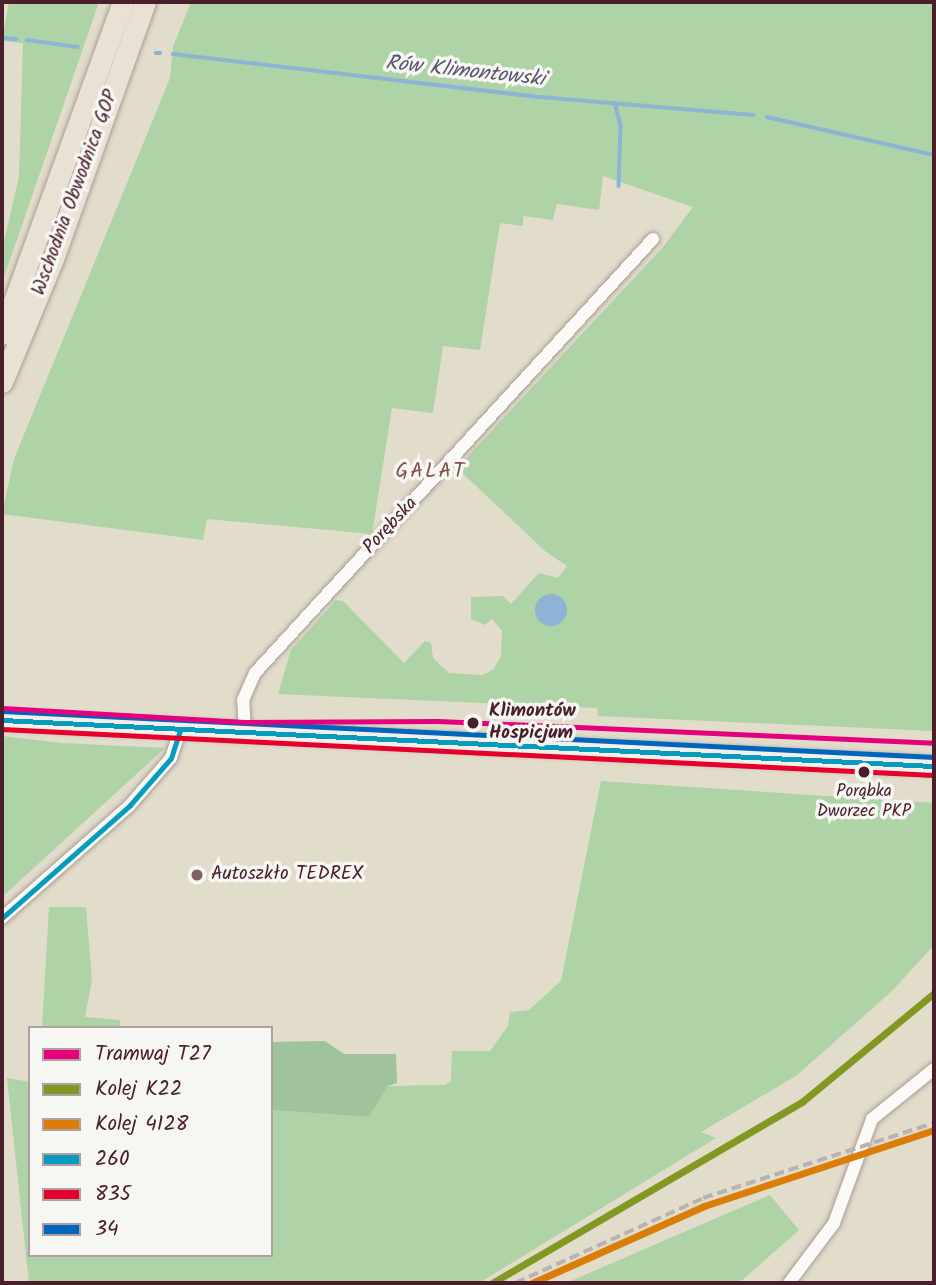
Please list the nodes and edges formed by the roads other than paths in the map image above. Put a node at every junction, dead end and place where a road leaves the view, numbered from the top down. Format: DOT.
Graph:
graph roads {
  1 [pos="123,2"];
  2 [pos="145,2"];
  3 [pos="653,239"];
  4 [pos="2,334"];
  5 [pos="2,383"];
  6 [pos="2,720"];
  7 [pos="180,731"];
  8 [pos="244,733"];
  9 [pos="934,766"];
  10 [pos="2,918"];
  11 [pos="934,1069"];
  12 [pos="789,1283"];
  1 -- 4 [label="highway, Wschodnia Obwodnica GOP"];
  2 -- 5 [label="highway, Wschodnia Obwodnica GOP"];
  3 -- 8 [label="street, Porębska"];
  6 -- 7 [label="street"];
  7 -- 8 [label="street"];
  7 -- 10 [label="street"];
  8 -- 9 [label="street"];
  11 -- 12 [label="street"];
}
